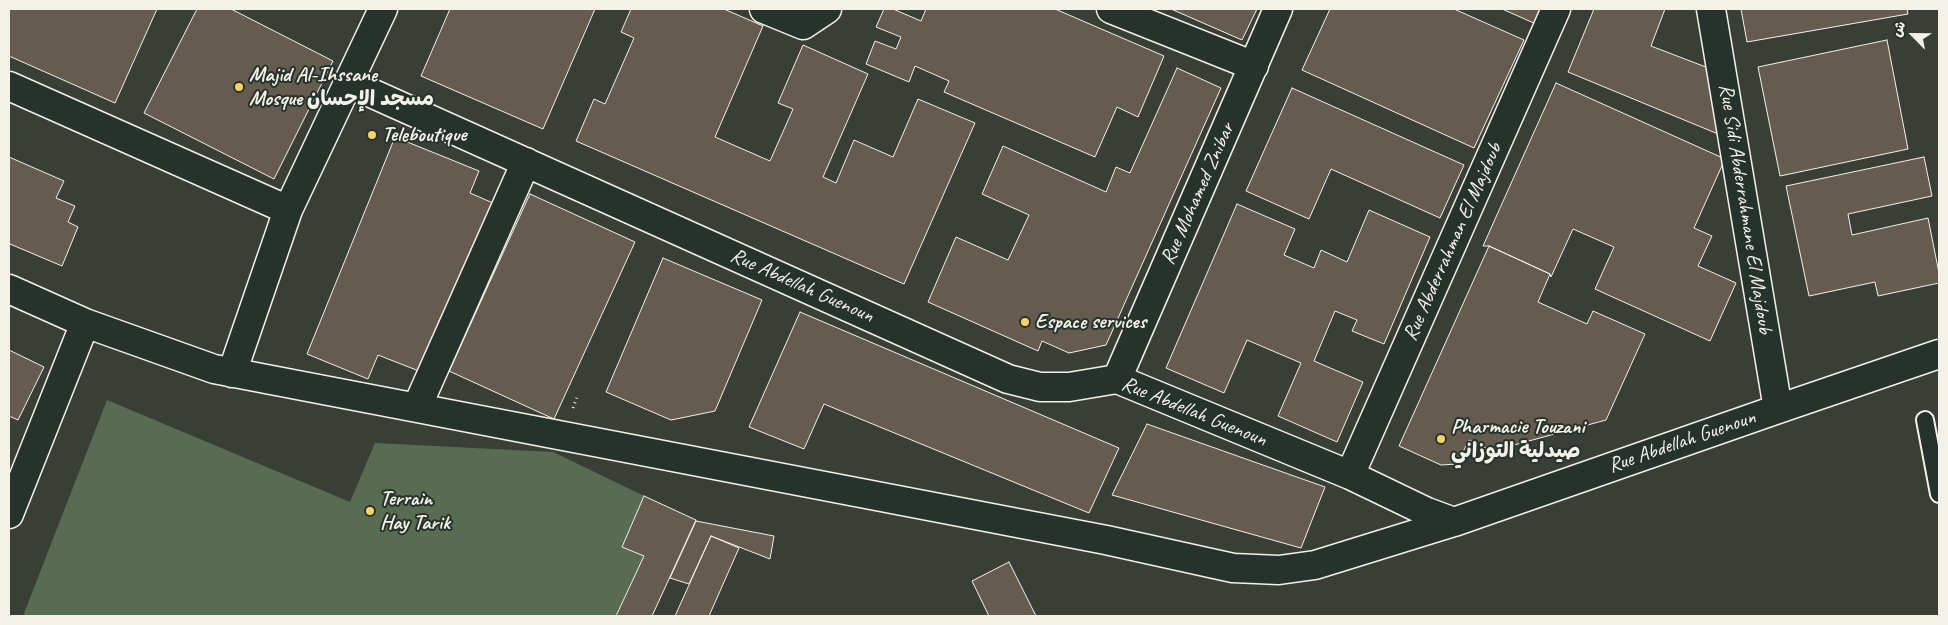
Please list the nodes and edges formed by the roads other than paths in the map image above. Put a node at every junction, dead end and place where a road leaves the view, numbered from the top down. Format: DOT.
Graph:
graph roads {
  1 [pos="383,9"];
  2 [pos="764,9"];
  3 [pos="827,9"];
  4 [pos="1111,9"];
  5 [pos="1278,9"];
  6 [pos="1556,9"];
  7 [pos="1711,9"];
  8 [pos="1254,66"];
  9 [pos="349,83"];
  10 [pos="9,86"];
  11 [pos="526,162"];
  12 [pos="288,210"];
  13 [pos="9,289"];
  14 [pos="85,323"];
  15 [pos="1939,354"];
  16 [pos="232,373"];
  17 [pos="1117,379"];
  18 [pos="417,407"];
  19 [pos="1778,409"];
  20 [pos="1926,420"];
  21 [pos="1350,475"];
  22 [pos="1939,494"];
  23 [pos="9,514"];
  24 [pos="1454,522"];
  1 -- 9 [label="street"];
  2 -- 3 [label="street"];
  4 -- 8 [label="street"];
  5 -- 8 [label="street, Rue Mohamed Znibar"];
  6 -- 21 [label="street, Rue Abderrahman El Majdoub"];
  7 -- 19 [label="street, Rue Sidi Abderrahmane El Majdoub"];
  8 -- 17 [label="street, Rue Mohamed Znibar"];
  9 -- 11 [label="street, Rue Abdellah Guenoun"];
  9 -- 12 [label="street"];
  10 -- 12 [label="street"];
  11 -- 17 [label="street, Rue Abdellah Guenoun"];
  11 -- 18 [label="street"];
  12 -- 16 [label="street"];
  13 -- 14 [label="street"];
  14 -- 16 [label="street"];
  14 -- 23 [label="street"];
  15 -- 19 [label="street, Rue Abdellah Guenoun"];
  16 -- 18 [label="street"];
  17 -- 21 [label="street, Rue Abdellah Guenoun"];
  18 -- 24 [label="street"];
  19 -- 24 [label="street, Rue Abdellah Guenoun"];
  20 -- 22 [label="lane"];
  21 -- 24 [label="street, Rue Abdellah Guenoun"];
}
